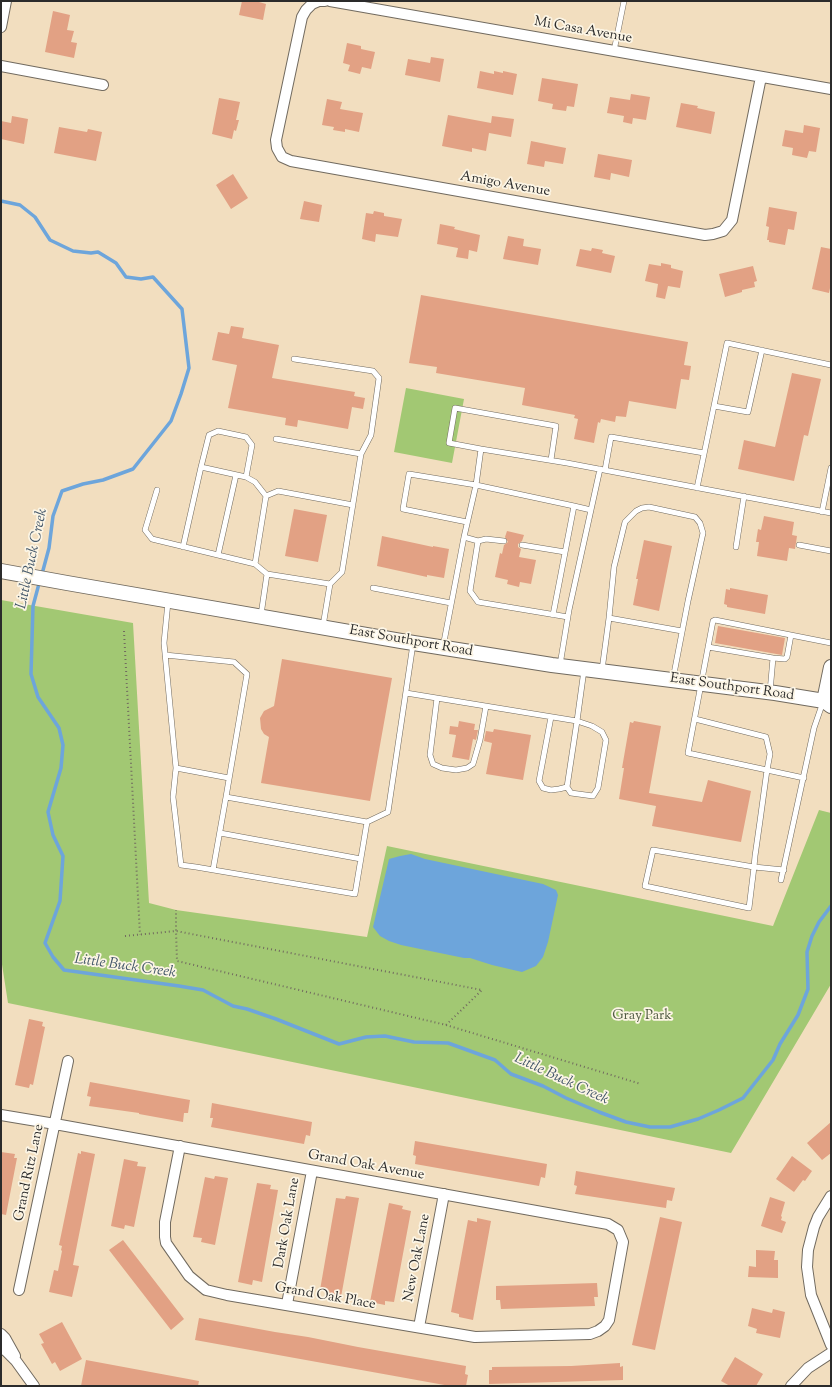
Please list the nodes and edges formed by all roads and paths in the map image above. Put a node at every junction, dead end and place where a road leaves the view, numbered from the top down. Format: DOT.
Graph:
graph roads {
  1 [pos="6,1"];
  2 [pos="325,1"];
  3 [pos="330,1"];
  4 [pos="624,1"];
  5 [pos="1,27"];
  6 [pos="614,51"];
  7 [pos="1,66"];
  8 [pos="761,77"];
  9 [pos="103,85"];
  10 [pos="831,89"];
  11 [pos="762,350"];
  12 [pos="294,359"];
  13 [pos="831,365"];
  14 [pos="714,406"];
  15 [pos="276,438"];
  16 [pos="481,449"];
  17 [pos="704,453"];
  18 [pos="361,454"];
  19 [pos="551,460"];
  20 [pos="201,467"];
  21 [pos="831,468"];
  22 [pos="603,469"];
  23 [pos="236,475"];
  24 [pos="246,477"];
  25 [pos="476,485"];
  26 [pos="697,488"];
  27 [pos="157,490"];
  28 [pos="266,496"];
  29 [pos="744,496"];
  30 [pos="353,505"];
  31 [pos="574,506"];
  32 [pos="591,510"];
  33 [pos="822,512"];
  34 [pos="831,513"];
  35 [pos="467,522"];
  36 [pos="464,537"];
  37 [pos="478,541"];
  38 [pos="504,542"];
  39 [pos="522,545"];
  40 [pos="799,545"];
  41 [pos="183,547"];
  42 [pos="736,547"];
  43 [pos="831,551"];
  44 [pos="565,552"];
  45 [pos="218,555"];
  46 [pos="255,564"];
  47 [pos="1,571"];
  48 [pos="267,574"];
  49 [pos="330,584"];
  50 [pos="373,588"];
  51 [pos="168,601"];
  52 [pos="451,603"];
  53 [pos="553,615"];
  54 [pos="261,616"];
  55 [pos="568,617"];
  56 [pos="609,618"];
  57 [pos="323,627"];
  58 [pos="124,631"];
  59 [pos="682,631"];
  60 [pos="791,635"];
  61 [pos="414,643"];
  62 [pos="831,643"];
  63 [pos="708,647"];
  64 [pos="443,648"];
  65 [pos="165,655"];
  66 [pos="773,658"];
  67 [pos="559,666"];
  68 [pos="831,667"];
  69 [pos="584,669"];
  70 [pos="602,671"];
  71 [pos="673,680"];
  72 [pos="701,684"];
  73 [pos="406,693"];
  74 [pos="770,693"];
  75 [pos="437,698"];
  76 [pos="829,702"];
  77 [pos="486,706"];
  78 [pos="551,717"];
  79 [pos="695,719"];
  80 [pos="577,722"];
  81 [pos="176,768"];
  82 [pos="767,770"];
  83 [pos="229,778"];
  84 [pos="804,778"];
  85 [pos="567,786"];
  86 [pos="226,796"];
  87 [pos="367,822"];
  88 [pos="220,833"];
  89 [pos="361,859"];
  90 [pos="754,867"];
  91 [pos="213,870"];
  92 [pos="784,870"];
  93 [pos="781,880"];
  94 [pos="176,910"];
  95 [pos="176,931"];
  96 [pos="140,935"];
  97 [pos="125,936"];
  98 [pos="446,1025"];
  99 [pos="68,1061"];
  100 [pos="641,1084"];
  101 [pos="1,1115"];
  102 [pos="55,1124"];
  103 [pos="180,1146"];
  104 [pos="312,1171"];
  105 [pos="444,1194"];
  106 [pos="831,1196"];
  107 [pos="19,1290"];
  108 [pos="287,1304"];
  109 [pos="419,1327"];
  110 [pos="598,1331"];
  111 [pos="1,1334"];
  112 [pos="831,1345"];
  113 [pos="1,1348"];
  114 [pos="831,1353"];
  115 [pos="21,1367"];
  116 [pos="34,1386"];
  117 [pos="791,1386"];
  1 -- 5 [label="street"];
  2 -- 8 [label="street, Amigo Avenue"];
  3 -- 6 [label="street, Mi Casa Avenue"];
  4 -- 6 [label="lane"];
  6 -- 8 [label="street, Mi Casa Avenue"];
  7 -- 9 [label="street"];
  8 -- 10 [label="street, Mi Casa Avenue"];
  11 -- 13 [label="lane"];
  11 -- 14 [label="lane"];
  11 -- 14 [label="lane"];
  12 -- 18 [label="lane"];
  14 -- 17 [label="lane"];
  15 -- 18 [label="lane"];
  16 -- 19 [label="lane"];
  16 -- 19 [label="lane"];
  16 -- 25 [label="lane"];
  17 -- 22 [label="lane"];
  17 -- 26 [label="lane"];
  18 -- 30 [label="lane"];
  19 -- 22 [label="lane"];
  20 -- 23 [label="lane"];
  20 -- 24 [label="lane"];
  20 -- 41 [label="lane"];
  21 -- 33 [label="lane"];
  22 -- 26 [label="lane"];
  22 -- 32 [label="lane"];
  23 -- 24 [label="lane"];
  23 -- 45 [label="lane"];
  24 -- 28 [label="lane"];
  25 -- 31 [label="lane"];
  25 -- 35 [label="lane"];
  25 -- 35 [label="lane"];
  26 -- 29 [label="lane"];
  27 -- 41 [label="lane"];
  28 -- 30 [label="lane"];
  28 -- 46 [label="lane"];
  29 -- 33 [label="lane"];
  29 -- 42 [label="lane"];
  30 -- 49 [label="lane"];
  31 -- 32 [label="lane"];
  31 -- 44 [label="lane"];
  32 -- 55 [label="lane"];
  33 -- 34 [label="lane"];
  35 -- 36 [label="lane"];
  36 -- 37 [label="lane"];
  36 -- 52 [label="lane"];
  37 -- 38 [label="lane"];
  37 -- 53 [label="lane"];
  39 -- 44 [label="lane"];
  40 -- 43 [label="lane"];
  41 -- 45 [label="lane"];
  44 -- 53 [label="lane"];
  45 -- 46 [label="lane"];
  46 -- 48 [label="lane"];
  47 -- 51 [label="main road, East Southport Road"];
  48 -- 49 [label="lane"];
  48 -- 54 [label="lane"];
  49 -- 57 [label="lane"];
  50 -- 52 [label="lane"];
  51 -- 54 [label="main road, East Southport Road"];
  51 -- 65 [label="lane"];
  52 -- 64 [label="lane"];
  53 -- 55 [label="lane"];
  54 -- 57 [label="main road, East Southport Road"];
  55 -- 67 [label="lane"];
  56 -- 59 [label="lane"];
  56 -- 59 [label="lane"];
  56 -- 70 [label="lane"];
  57 -- 61 [label="main road, East Southport Road"];
  58 -- 96 [label="path"];
  59 -- 71 [label="lane"];
  60 -- 62 [label="lane"];
  60 -- 63 [label="lane"];
  60 -- 66 [label="lane"];
  61 -- 64 [label="main road, East Southport Road"];
  61 -- 73 [label="lane"];
  63 -- 66 [label="lane"];
  63 -- 72 [label="lane"];
  64 -- 67 [label="main road, East Southport Road"];
  65 -- 81 [label="lane"];
  65 -- 83 [label="lane"];
  66 -- 74 [label="lane"];
  67 -- 69 [label="main road, East Southport Road"];
  68 -- 76 [label="main road"];
  69 -- 70 [label="main road, East Southport Road"];
  69 -- 80 [label="lane"];
  70 -- 71 [label="main road, East Southport Road"];
  71 -- 72 [label="main road, East Southport Road"];
  72 -- 74 [label="main road, East Southport Road"];
  72 -- 79 [label="lane"];
  73 -- 75 [label="lane"];
  73 -- 87 [label="lane"];
  74 -- 76 [label="main road, East Southport Road"];
  75 -- 77 [label="lane"];
  75 -- 77 [label="lane"];
  76 -- 84 [label="lane"];
  77 -- 78 [label="lane"];
  78 -- 80 [label="lane"];
  78 -- 85 [label="lane"];
  79 -- 82 [label="lane"];
  79 -- 82 [label="lane"];
  80 -- 85 [label="lane"];
  80 -- 85 [label="lane"];
  81 -- 83 [label="lane"];
  81 -- 91 [label="lane"];
  82 -- 84 [label="lane"];
  82 -- 90 [label="lane"];
  83 -- 86 [label="lane"];
  84 -- 92 [label="lane"];
  86 -- 87 [label="lane"];
  86 -- 88 [label="lane"];
  87 -- 89 [label="lane"];
  88 -- 89 [label="lane"];
  88 -- 91 [label="lane"];
  89 -- 91 [label="lane"];
  90 -- 90 [label="lane"];
  90 -- 92 [label="lane"];
  92 -- 93 [label="lane"];
  94 -- 95 [label="path"];
  95 -- 96 [label="path"];
  95 -- 98 [label="path"];
  95 -- 98 [label="path"];
  96 -- 97 [label="path"];
  98 -- 100 [label="path"];
  99 -- 102 [label="street, Grand Ritz Lane"];
  101 -- 102 [label="street, Grand Oak Avenue"];
  102 -- 103 [label="street, Grand Oak Avenue"];
  102 -- 107 [label="street, Grand Ritz Lane"];
  103 -- 104 [label="street, Grand Oak Avenue"];
  103 -- 108 [label="street, Grand Oak Place"];
  104 -- 105 [label="street, Grand Oak Avenue"];
  104 -- 108 [label="street, Dark Oak Lane"];
  105 -- 109 [label="street, New Oak Lane"];
  105 -- 110 [label="street, Grand Oak Avenue"];
  106 -- 112 [label="street"];
  108 -- 109 [label="street, Grand Oak Place"];
  109 -- 110 [label="street, Grand Oak Place"];
  111 -- 115 [label="street"];
  113 -- 115 [label="street"];
  114 -- 117 [label="street"];
  115 -- 116 [label="street"];
}
